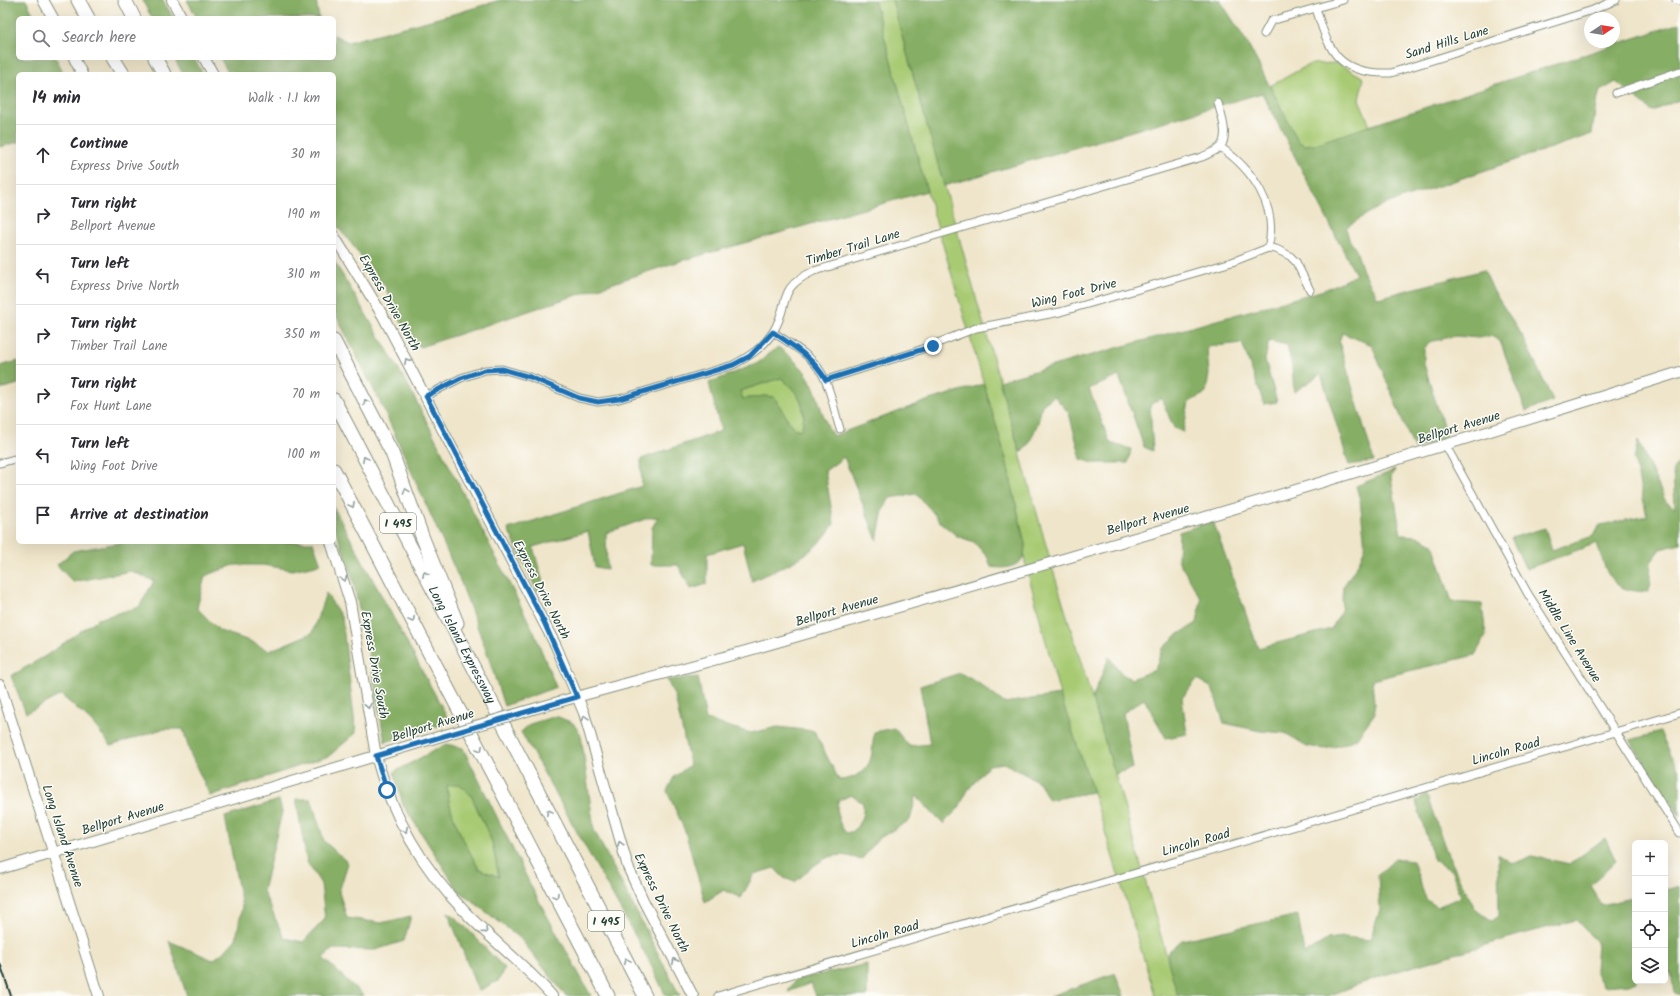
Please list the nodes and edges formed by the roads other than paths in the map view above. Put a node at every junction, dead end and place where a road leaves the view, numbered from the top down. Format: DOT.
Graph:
graph roads {
  1 [pos="43,0"];
  2 [pos="78,0"];
  3 [pos="88,0"];
  4 [pos="125,0"];
  5 [pos="172,0"];
  6 [pos="1343,0"];
  7 [pos="1616,0"];
  8 [pos="1676,0"];
  9 [pos="1680,1"];
  10 [pos="1316,8"];
  11 [pos="52,16"];
  12 [pos="87,16"];
  13 [pos="96,16"];
  14 [pos="133,16"];
  15 [pos="181,16"];
  16 [pos="1264,34"];
  17 [pos="75,60"];
  18 [pos="114,60"];
  19 [pos="119,60"];
  20 [pos="156,60"];
  21 [pos="205,60"];
  22 [pos="81,72"];
  23 [pos="123,72"];
  24 [pos="126,72"];
  25 [pos="163,72"];
  26 [pos="212,72"];
  27 [pos="1680,72"];
  28 [pos="1616,93"];
  29 [pos="1218,103"];
  30 [pos="1220,147"];
  31 [pos="336,239"];
  32 [pos="1268,248"];
  33 [pos="1310,290"];
  34 [pos="773,332"];
  35 [pos="336,345"];
  36 [pos="1680,372"];
  37 [pos="826,380"];
  38 [pos="426,396"];
  39 [pos="336,404"];
  40 [pos="840,429"];
  41 [pos="1446,446"];
  42 [pos="16,459"];
  43 [pos="0,463"];
  44 [pos="336,474"];
  45 [pos="332,544"];
  46 [pos="462,646"];
  47 [pos="0,685"];
  48 [pos="577,697"];
  49 [pos="1680,713"];
  50 [pos="1616,732"];
  51 [pos="376,756"];
  52 [pos="1680,833"];
  53 [pos="54,853"];
  54 [pos="0,869"];
  55 [pos="99,996"];
  56 [pos="552,996"];
  57 [pos="608,996"];
  58 [pos="645,996"];
  59 [pos="693,996"];
  60 [pos="718,996"];
  1 -- 11 [label="main road"];
  2 -- 12 [label="highway"];
  3 -- 13 [label="highway"];
  4 -- 14 [label="highway"];
  5 -- 15 [label="main road"];
  6 -- 10 [label="street"];
  7 -- 10 [label="street, Sand Hills Lane"];
  8 -- 9 [label="street"];
  10 -- 16 [label="street"];
  17 -- 22 [label="main road"];
  18 -- 23 [label="highway"];
  19 -- 24 [label="highway"];
  20 -- 25 [label="highway"];
  21 -- 26 [label="main road"];
  27 -- 28 [label="street"];
  29 -- 30 [label="street"];
  30 -- 32 [label="street"];
  30 -- 34 [label="street, Timber Trail Lane"];
  38 -- 31 [label="main road, Express Drive North, one-way"];
  32 -- 33 [label="street"];
  32 -- 37 [label="street, Wing Foot Drive"];
  34 -- 37 [label="street"];
  34 -- 38 [label="street, Timber Trail Lane"];
  46 -- 35 [label="highway, one-way"];
  36 -- 41 [label="main road, Bellport Avenue"];
  37 -- 40 [label="street"];
  38 -- 48 [label="main road, Express Drive North"];
  46 -- 39 [label="highway, Long Island Expressway / I 495, one-way"];
  41 -- 48 [label="main road, Bellport Avenue"];
  41 -- 50 [label="street, Middle Line Avenue"];
  42 -- 43 [label="street"];
  44 -- 57 [label="highway, I 495, one-way"];
  45 -- 51 [label="main road, Express Drive South, one-way"];
  58 -- 46 [label="highway, Long Island Expressway / I 495, one-way"];
  47 -- 53 [label="main road, Long Island Avenue"];
  48 -- 51 [label="main road, Bellport Avenue, bridge"];
  59 -- 48 [label="main road, Express Drive North, one-way"];
  49 -- 50 [label="street, Lincoln Road"];
  50 -- 52 [label="street, Middle Line Avenue"];
  50 -- 60 [label="street, Lincoln Road"];
  51 -- 53 [label="main road, Bellport Avenue"];
  51 -- 56 [label="main road, Express Drive South, one-way"];
  53 -- 54 [label="main road, Bellport Avenue"];
  53 -- 55 [label="main road, Long Island Avenue"];
}
